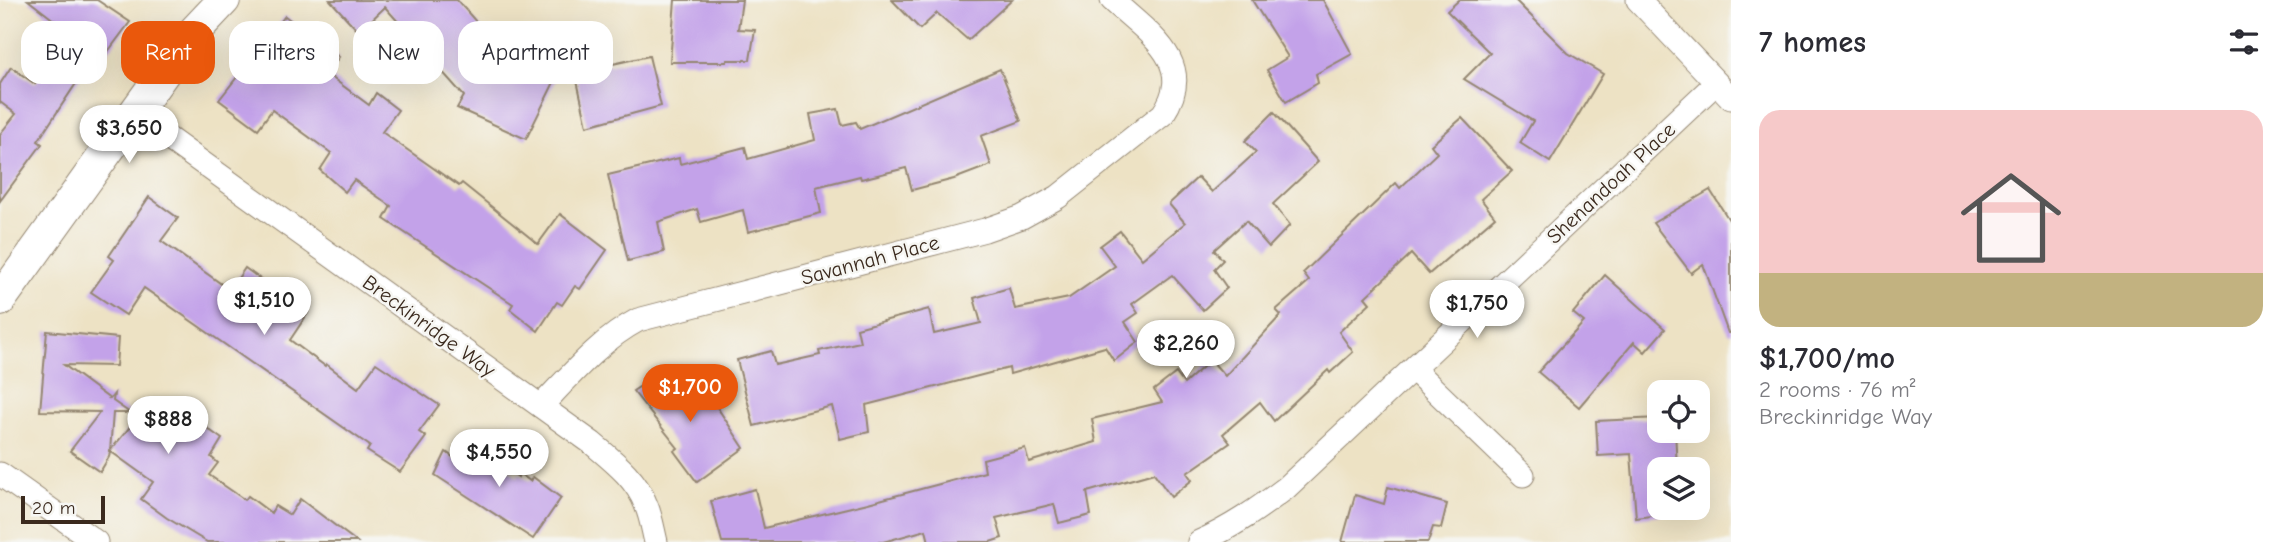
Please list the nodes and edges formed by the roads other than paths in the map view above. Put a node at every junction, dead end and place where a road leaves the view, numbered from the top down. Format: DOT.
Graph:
graph roads {
  1 [pos="224,0"];
  2 [pos="1112,0"];
  3 [pos="1638,0"];
  4 [pos="1724,91"];
  5 [pos="133,113"];
  6 [pos="0,300"];
  7 [pos="1414,370"];
  8 [pos="541,406"];
  9 [pos="0,474"];
  10 [pos="1522,475"];
  11 [pos="96,542"];
  12 [pos="656,542"];
  13 [pos="1199,542"];
  1 -- 5 [label="street"];
  2 -- 8 [label="street, Savannah Place"];
  3 -- 4 [label="street"];
  4 -- 7 [label="street, Shenandoah Place"];
  5 -- 6 [label="street"];
  5 -- 8 [label="street, Breckinridge Way"];
  7 -- 10 [label="street"];
  7 -- 13 [label="street, Shenandoah Place"];
  8 -- 12 [label="street, Breckinridge Way"];
  9 -- 11 [label="street"];
}
